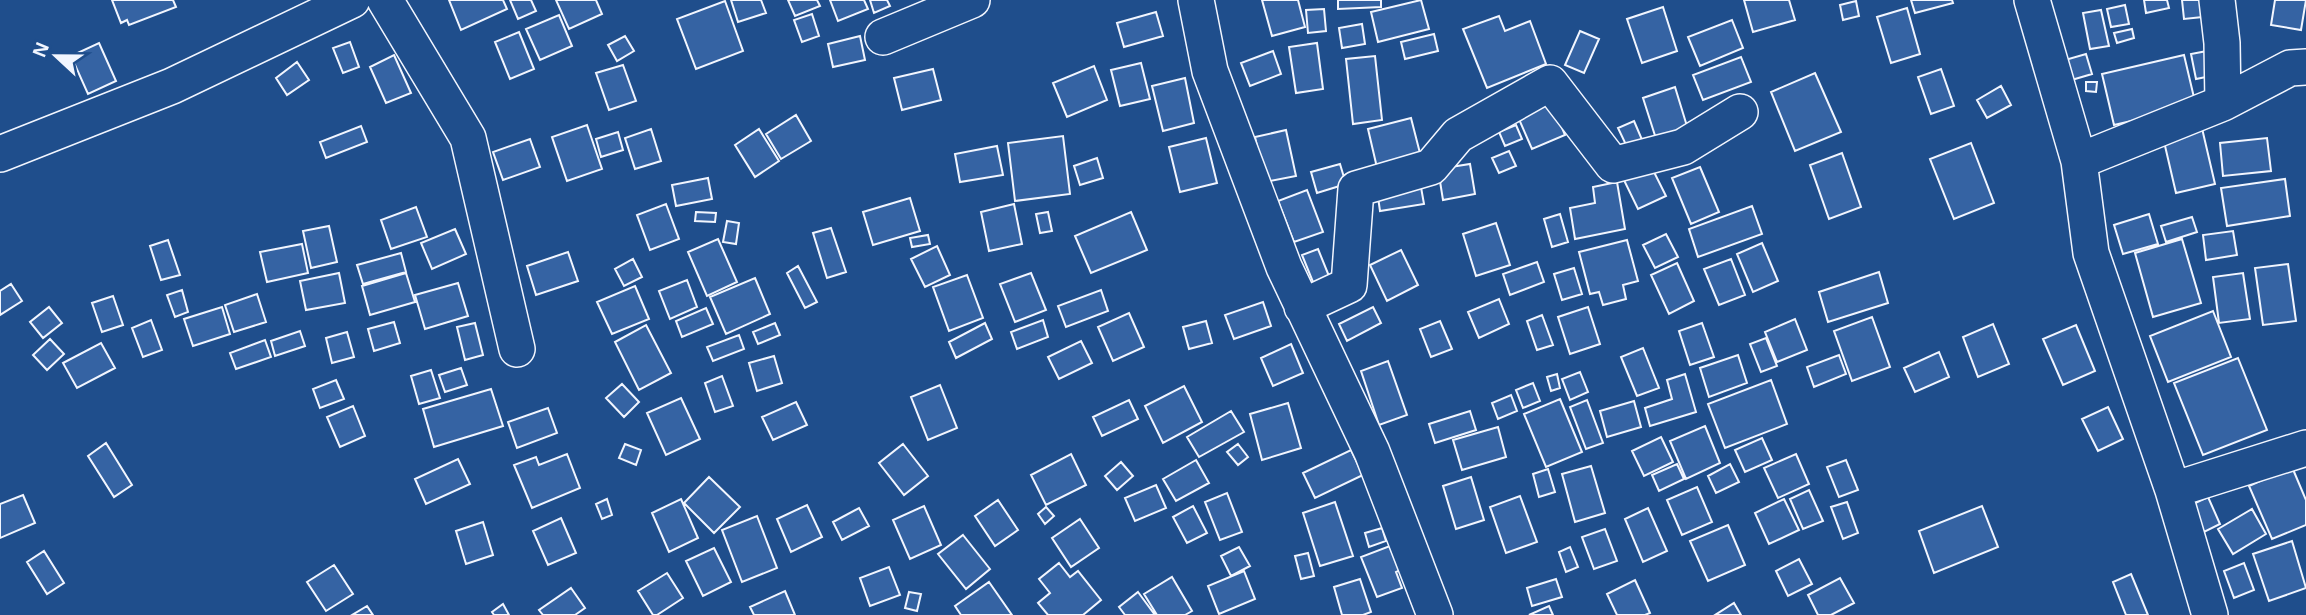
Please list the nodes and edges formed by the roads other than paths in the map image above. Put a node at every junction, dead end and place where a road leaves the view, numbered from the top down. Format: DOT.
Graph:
graph roads {
  1 [pos="352,0"];
  2 [pos="385,0"];
  3 [pos="972,0"];
  4 [pos="1196,0"];
  5 [pos="2032,0"];
  6 [pos="2217,0"];
  7 [pos="883,37"];
  8 [pos="2306,67"];
  9 [pos="2223,103"];
  10 [pos="1740,112"];
  11 [pos="0,154"];
  12 [pos="2079,161"];
  13 [pos="1302,307"];
  14 [pos="517,349"];
  15 [pos="2306,448"];
  16 [pos="2173,490"];
  17 [pos="1436,615"];
  18 [pos="2210,615"];
  1 -- 11 [label="street"];
  2 -- 14 [label="street"];
  3 -- 7 [label="street"];
  4 -- 13 [label="street"];
  5 -- 12 [label="street"];
  6 -- 9 [label="street"];
  8 -- 9 [label="street"];
  9 -- 12 [label="street"];
  10 -- 13 [label="street"];
  12 -- 16 [label="street"];
  13 -- 17 [label="street"];
  15 -- 16 [label="street"];
  16 -- 18 [label="street"];
}
